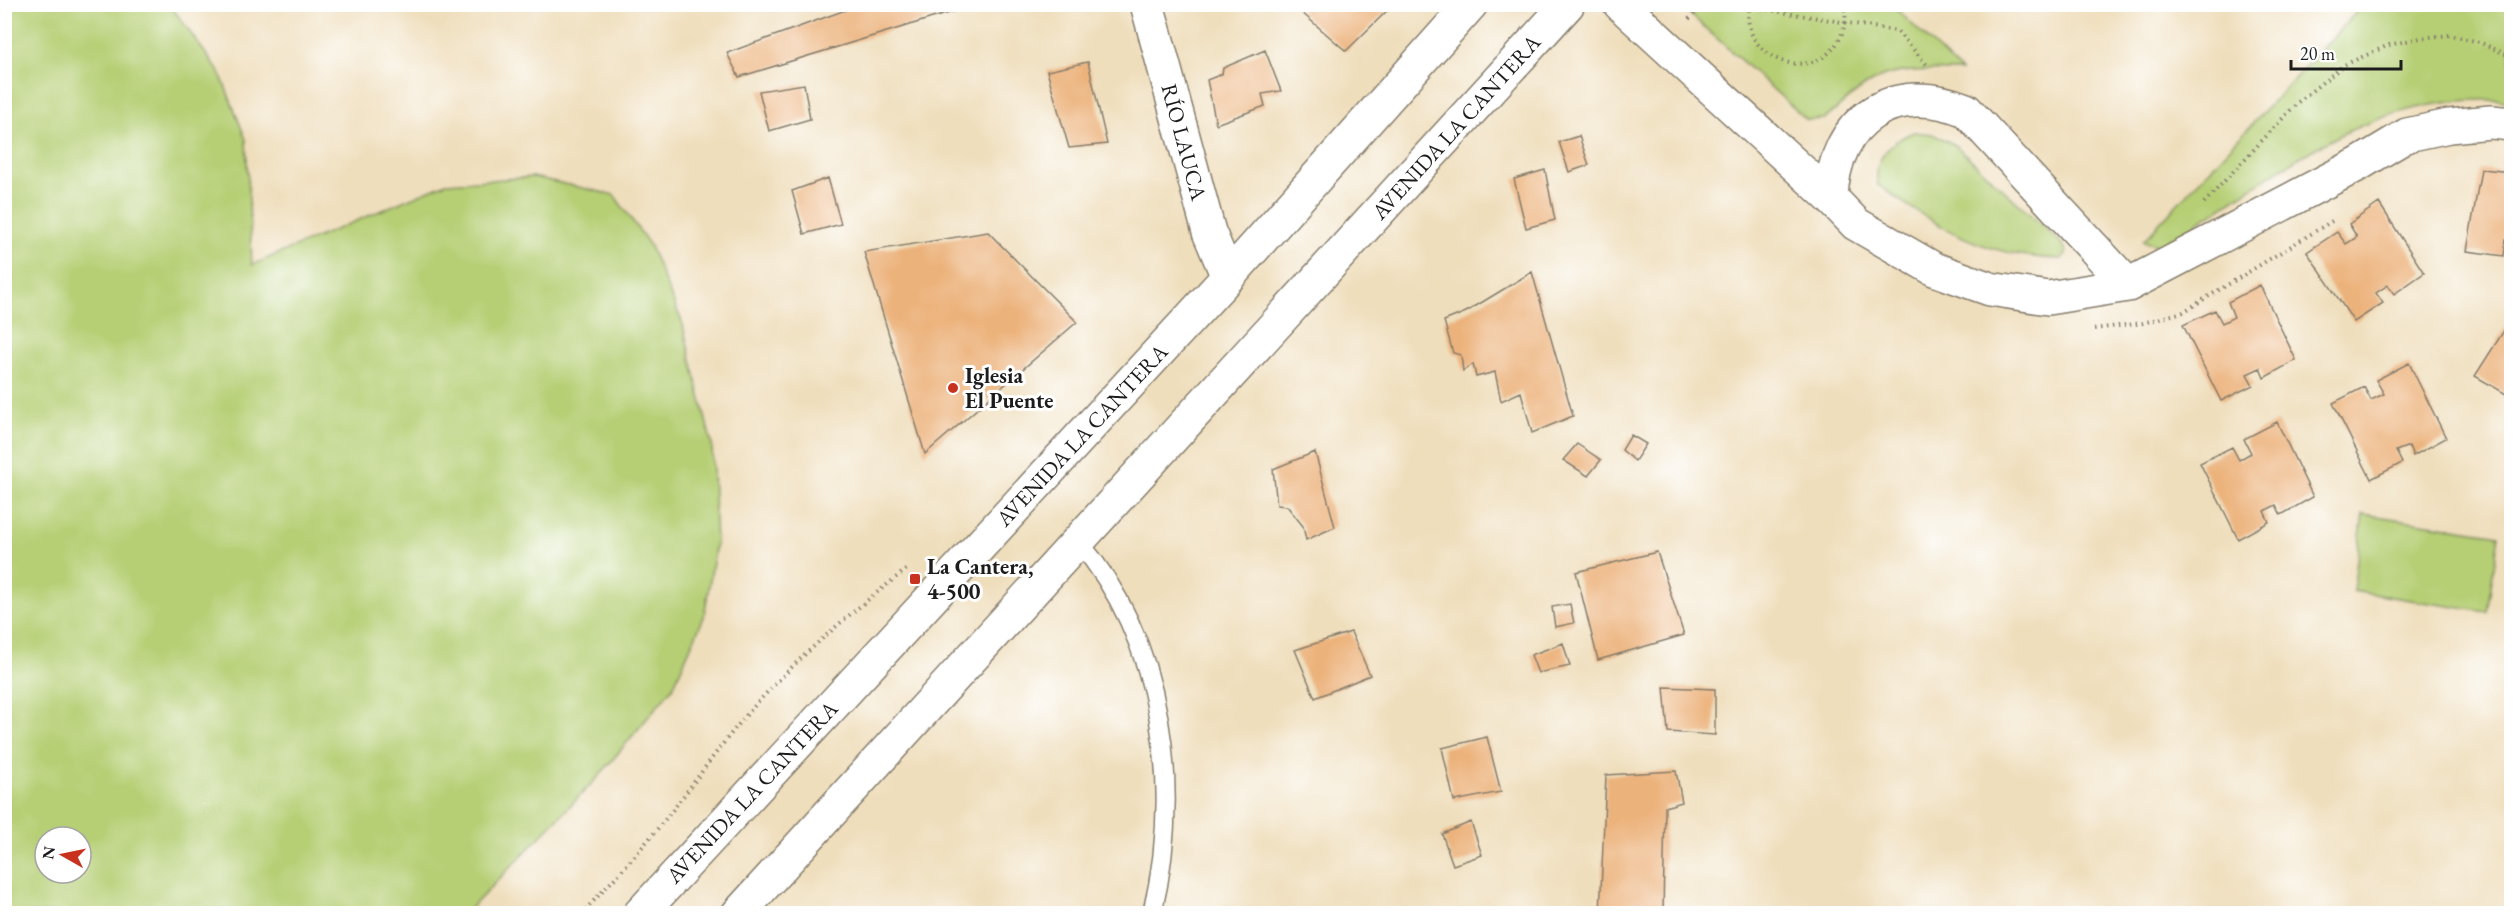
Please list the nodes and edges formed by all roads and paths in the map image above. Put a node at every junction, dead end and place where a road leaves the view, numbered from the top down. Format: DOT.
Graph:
graph roads {
  1 [pos="1147,4"];
  2 [pos="1471,4"];
  3 [pos="1568,4"];
  4 [pos="1620,4"];
  5 [pos="1732,4"];
  6 [pos="1844,4"];
  7 [pos="1749,6"];
  8 [pos="1680,16"];
  9 [pos="1686,22"];
  10 [pos="1845,22"];
  11 [pos="2511,57"];
  12 [pos="1966,110"];
  13 [pos="2511,124"];
  14 [pos="1831,198"];
  15 [pos="2202,204"];
  16 [pos="1228,277"];
  17 [pos="2128,285"];
  18 [pos="1078,542"];
  19 [pos="640,914"];
  20 [pos="738,914"];
  21 [pos="1152,914"];
  1 -- 16 [label="main road, RÍO LAUCA"];
  2 -- 16 [label="main road, AVENIDA LA CANTERA"];
  3 -- 18 [label="main road, AVENIDA LA CANTERA"];
  4 -- 14 [label="main road"];
  5 -- 7 [label="path"];
  6 -- 10 [label="path"];
  7 -- 10 [label="path"];
  7 -- 10 [label="path"];
  8 -- 9 [label="path"];
  10 -- 12 [label="path"];
  11 -- 15 [label="path"];
  12 -- 14 [label="main road"];
  12 -- 17 [label="main road"];
  13 -- 17 [label="main road"];
  14 -- 17 [label="main road"];
  16 -- 19 [label="main road, AVENIDA LA CANTERA"];
  18 -- 20 [label="main road, AVENIDA LA CANTERA"];
  18 -- 21 [label="lane"];
}
